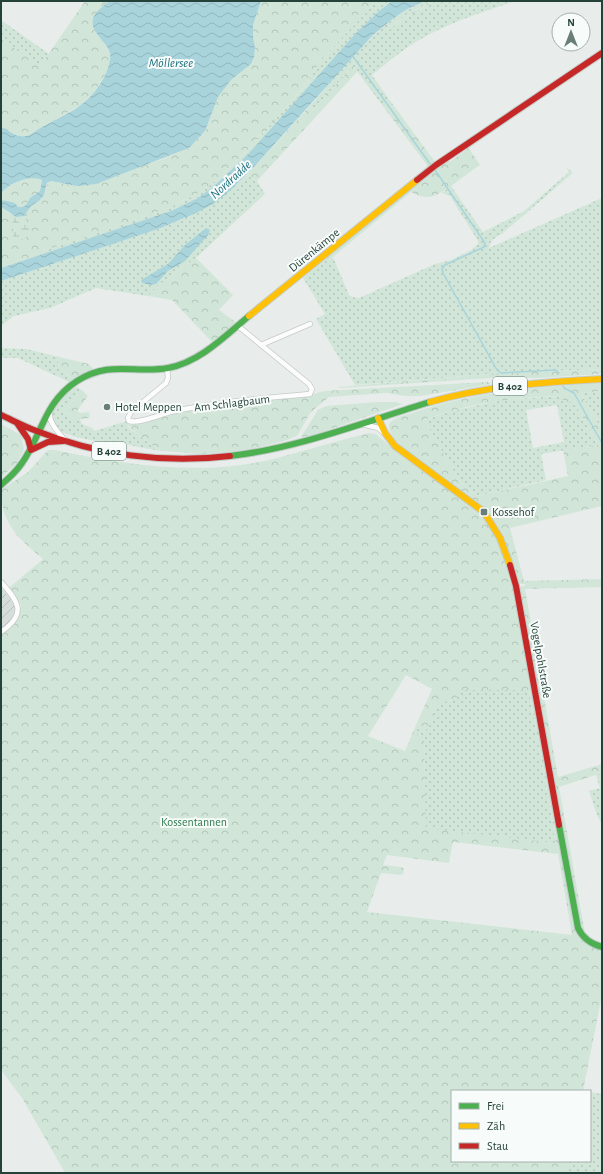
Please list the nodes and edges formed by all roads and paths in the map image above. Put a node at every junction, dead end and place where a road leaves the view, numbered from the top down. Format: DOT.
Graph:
graph roads {
  1 [pos="602,52"];
  2 [pos="310,324"];
  3 [pos="238,326"];
  4 [pos="261,345"];
  5 [pos="167,368"];
  6 [pos="602,378"];
  7 [pos="49,412"];
  8 [pos="1,415"];
  9 [pos="378,418"];
  10 [pos="17,423"];
  11 [pos="360,424"];
  12 [pos="38,432"];
  13 [pos="385,433"];
  14 [pos="66,441"];
  15 [pos="31,450"];
  16 [pos="1,485"];
  17 [pos="1,582"];
  18 [pos="1,632"];
  19 [pos="602,947"];
  1 -- 3 [label="street, Dürenkämpe"];
  2 -- 4 [label="street"];
  3 -- 4 [label="street, Am Schlagbaum"];
  3 -- 5 [label="street, Dürenkämpe"];
  4 -- 5 [label="street, Am Schlagbaum"];
  5 -- 7 [label="street, Dürenkämpe"];
  6 -- 9 [label="street, B 402"];
  7 -- 12 [label="street, Dürenkämpe"];
  7 -- 14 [label="street"];
  8 -- 10 [label="street, B 402"];
  9 -- 11 [label="street, B 402"];
  9 -- 13 [label="street, Vogelpohlstraße"];
  10 -- 12 [label="street, B 402"];
  10 -- 15 [label="street"];
  11 -- 13 [label="street"];
  11 -- 14 [label="street, B 402"];
  12 -- 14 [label="street, B 402"];
  12 -- 15 [label="street, Dürenkämpe"];
  13 -- 19 [label="street, Vogelpohlstraße"];
  14 -- 15 [label="street"];
  15 -- 16 [label="street, Dürenkämpe"];
  17 -- 18 [label="street"];
}
